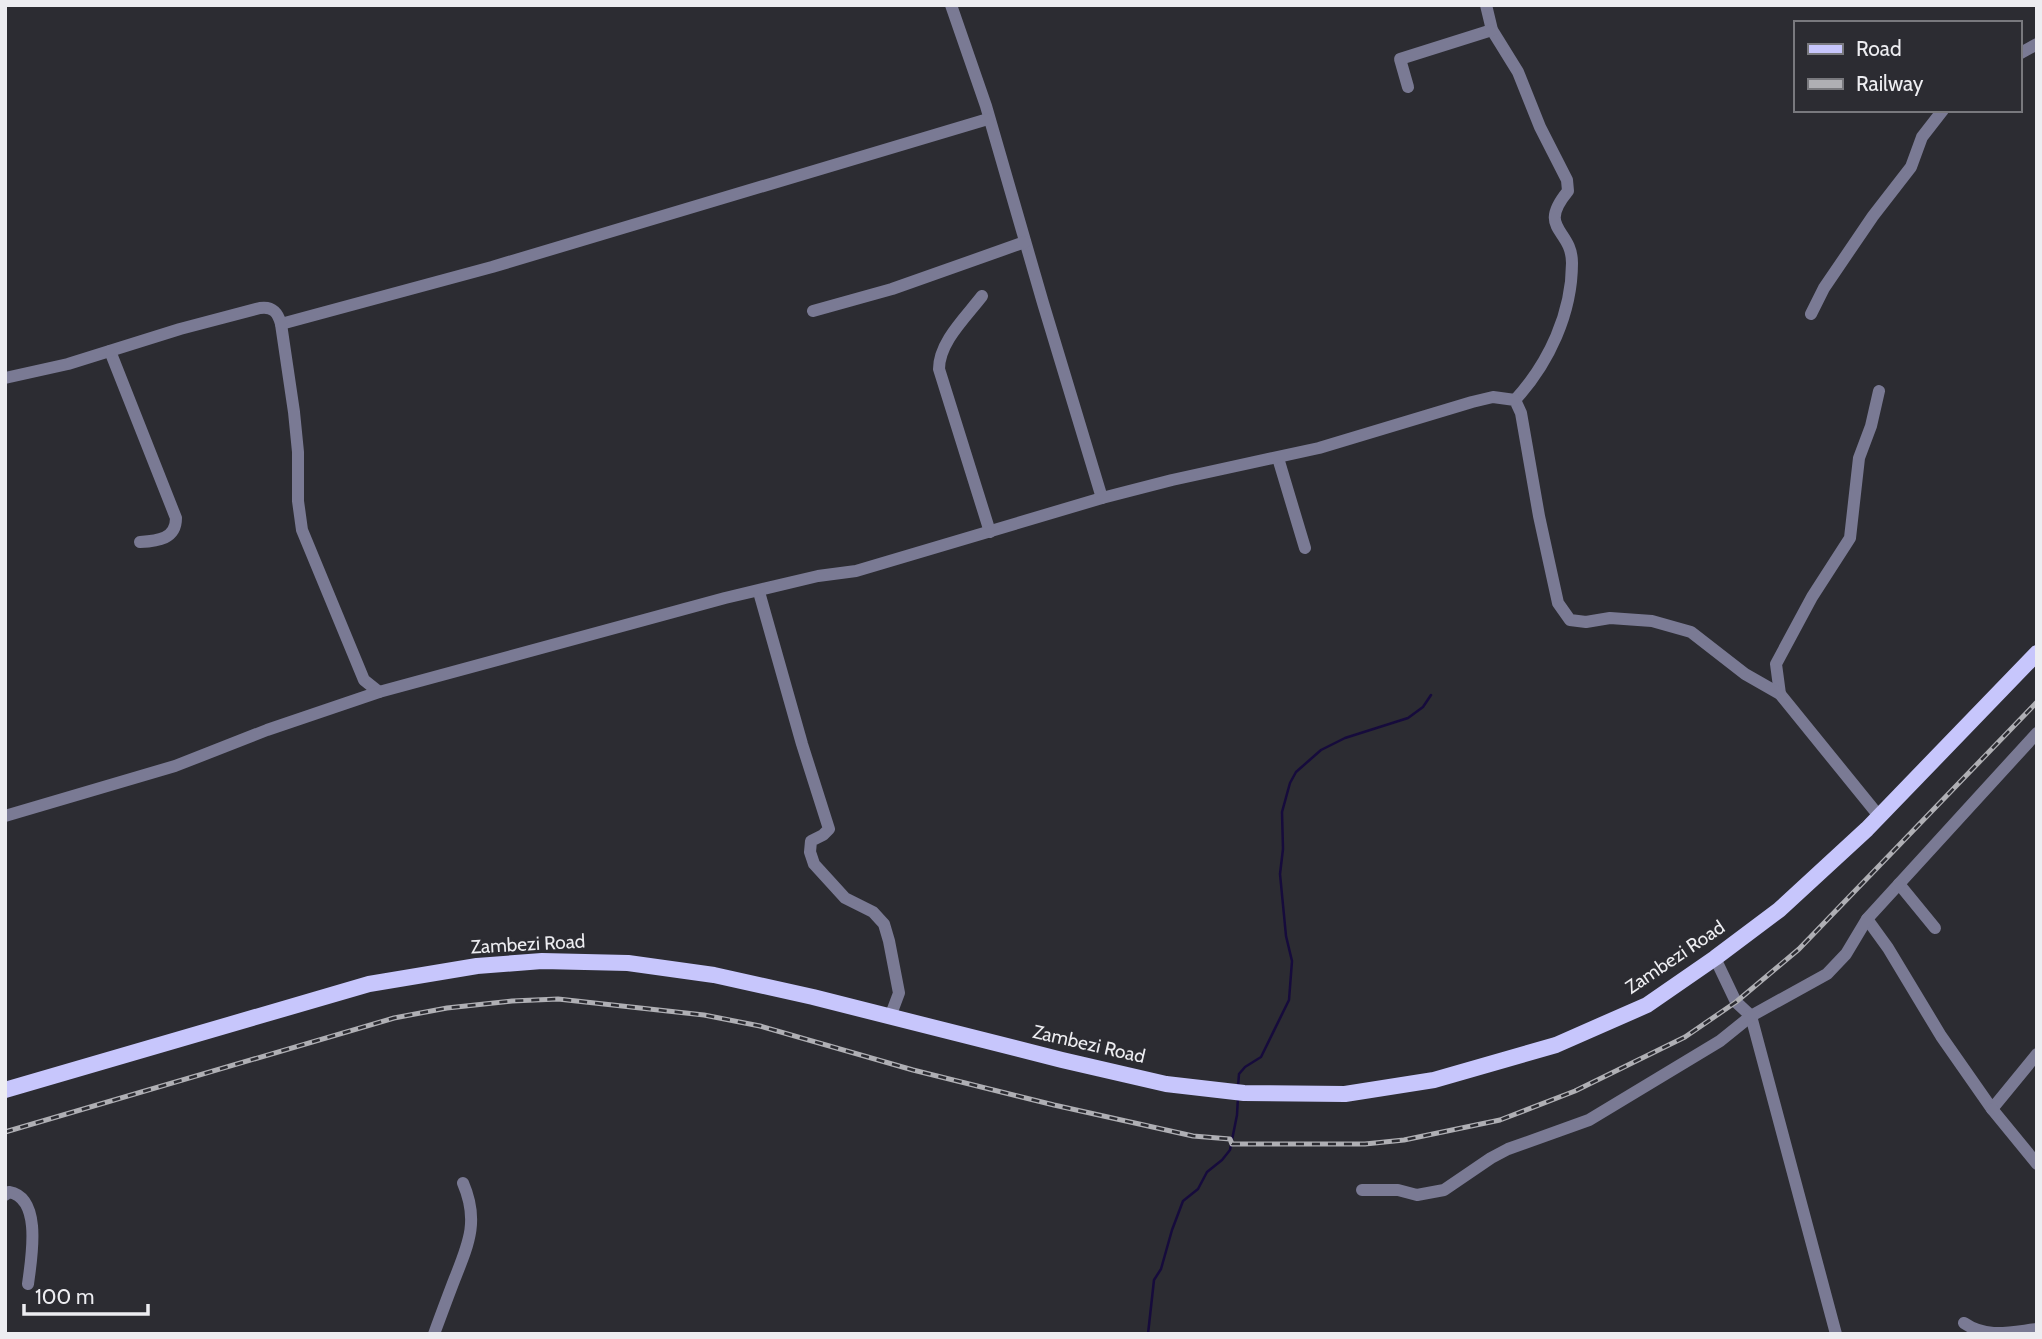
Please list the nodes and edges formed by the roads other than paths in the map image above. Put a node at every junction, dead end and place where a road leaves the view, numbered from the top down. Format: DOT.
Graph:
graph roads {
  1 [pos="951,5"];
  2 [pos="1486,5"];
  3 [pos="1492,30"];
  4 [pos="2037,44"];
  5 [pos="2021,53"];
  6 [pos="1408,87"];
  7 [pos="1941,112"];
  8 [pos="988,118"];
  9 [pos="1025,242"];
  10 [pos="982,296"];
  11 [pos="813,310"];
  12 [pos="1811,314"];
  13 [pos="281,324"];
  14 [pos="110,351"];
  15 [pos="5,378"];
  16 [pos="1879,391"];
  17 [pos="1515,400"];
  18 [pos="1278,458"];
  19 [pos="1102,498"];
  20 [pos="990,532"];
  21 [pos="140,542"];
  22 [pos="1306,548"];
  23 [pos="759,592"];
  24 [pos="2037,653"];
  25 [pos="379,692"];
  26 [pos="1780,694"];
  27 [pos="2036,734"];
  28 [pos="1879,816"];
  29 [pos="5,817"];
  30 [pos="1899,884"];
  31 [pos="1867,919"];
  32 [pos="1935,928"];
  33 [pos="1715,958"];
  34 [pos="1751,1016"];
  35 [pos="890,1017"];
  36 [pos="2037,1054"];
  37 [pos="5,1090"];
  38 [pos="1992,1109"];
  39 [pos="2037,1164"];
  40 [pos="463,1183"];
  41 [pos="1362,1190"];
  42 [pos="5,1195"];
  43 [pos="28,1284"];
  44 [pos="1964,1323"];
  45 [pos="2037,1329"];
  46 [pos="433,1334"];
  47 [pos="1836,1334"];
  1 -- 8 [label="street"];
  2 -- 3 [label="street"];
  3 -- 6 [label="street"];
  3 -- 17 [label="street"];
  4 -- 5 [label="street"];
  7 -- 12 [label="street"];
  8 -- 9 [label="street"];
  8 -- 13 [label="street"];
  9 -- 11 [label="street"];
  9 -- 19 [label="street"];
  10 -- 20 [label="street"];
  13 -- 14 [label="street"];
  13 -- 25 [label="street"];
  14 -- 15 [label="street"];
  14 -- 21 [label="street"];
  16 -- 26 [label="street"];
  17 -- 18 [label="street"];
  17 -- 26 [label="street"];
  18 -- 19 [label="street"];
  18 -- 22 [label="street"];
  19 -- 20 [label="street"];
  20 -- 23 [label="street"];
  23 -- 25 [label="street"];
  23 -- 35 [label="street"];
  24 -- 28 [label="main road, Zambezi Road"];
  25 -- 29 [label="street"];
  26 -- 28 [label="street"];
  27 -- 30 [label="street"];
  28 -- 33 [label="main road, Zambezi Road"];
  30 -- 31 [label="street"];
  30 -- 32 [label="street"];
  31 -- 34 [label="street"];
  31 -- 38 [label="street"];
  33 -- 34 [label="street"];
  33 -- 35 [label="main road, Zambezi Road"];
  34 -- 41 [label="street"];
  34 -- 47 [label="street"];
  35 -- 37 [label="main road, Zambezi Road"];
  36 -- 38 [label="street"];
  38 -- 39 [label="street"];
  40 -- 46 [label="street"];
  42 -- 43 [label="street"];
  44 -- 45 [label="street"];
}
